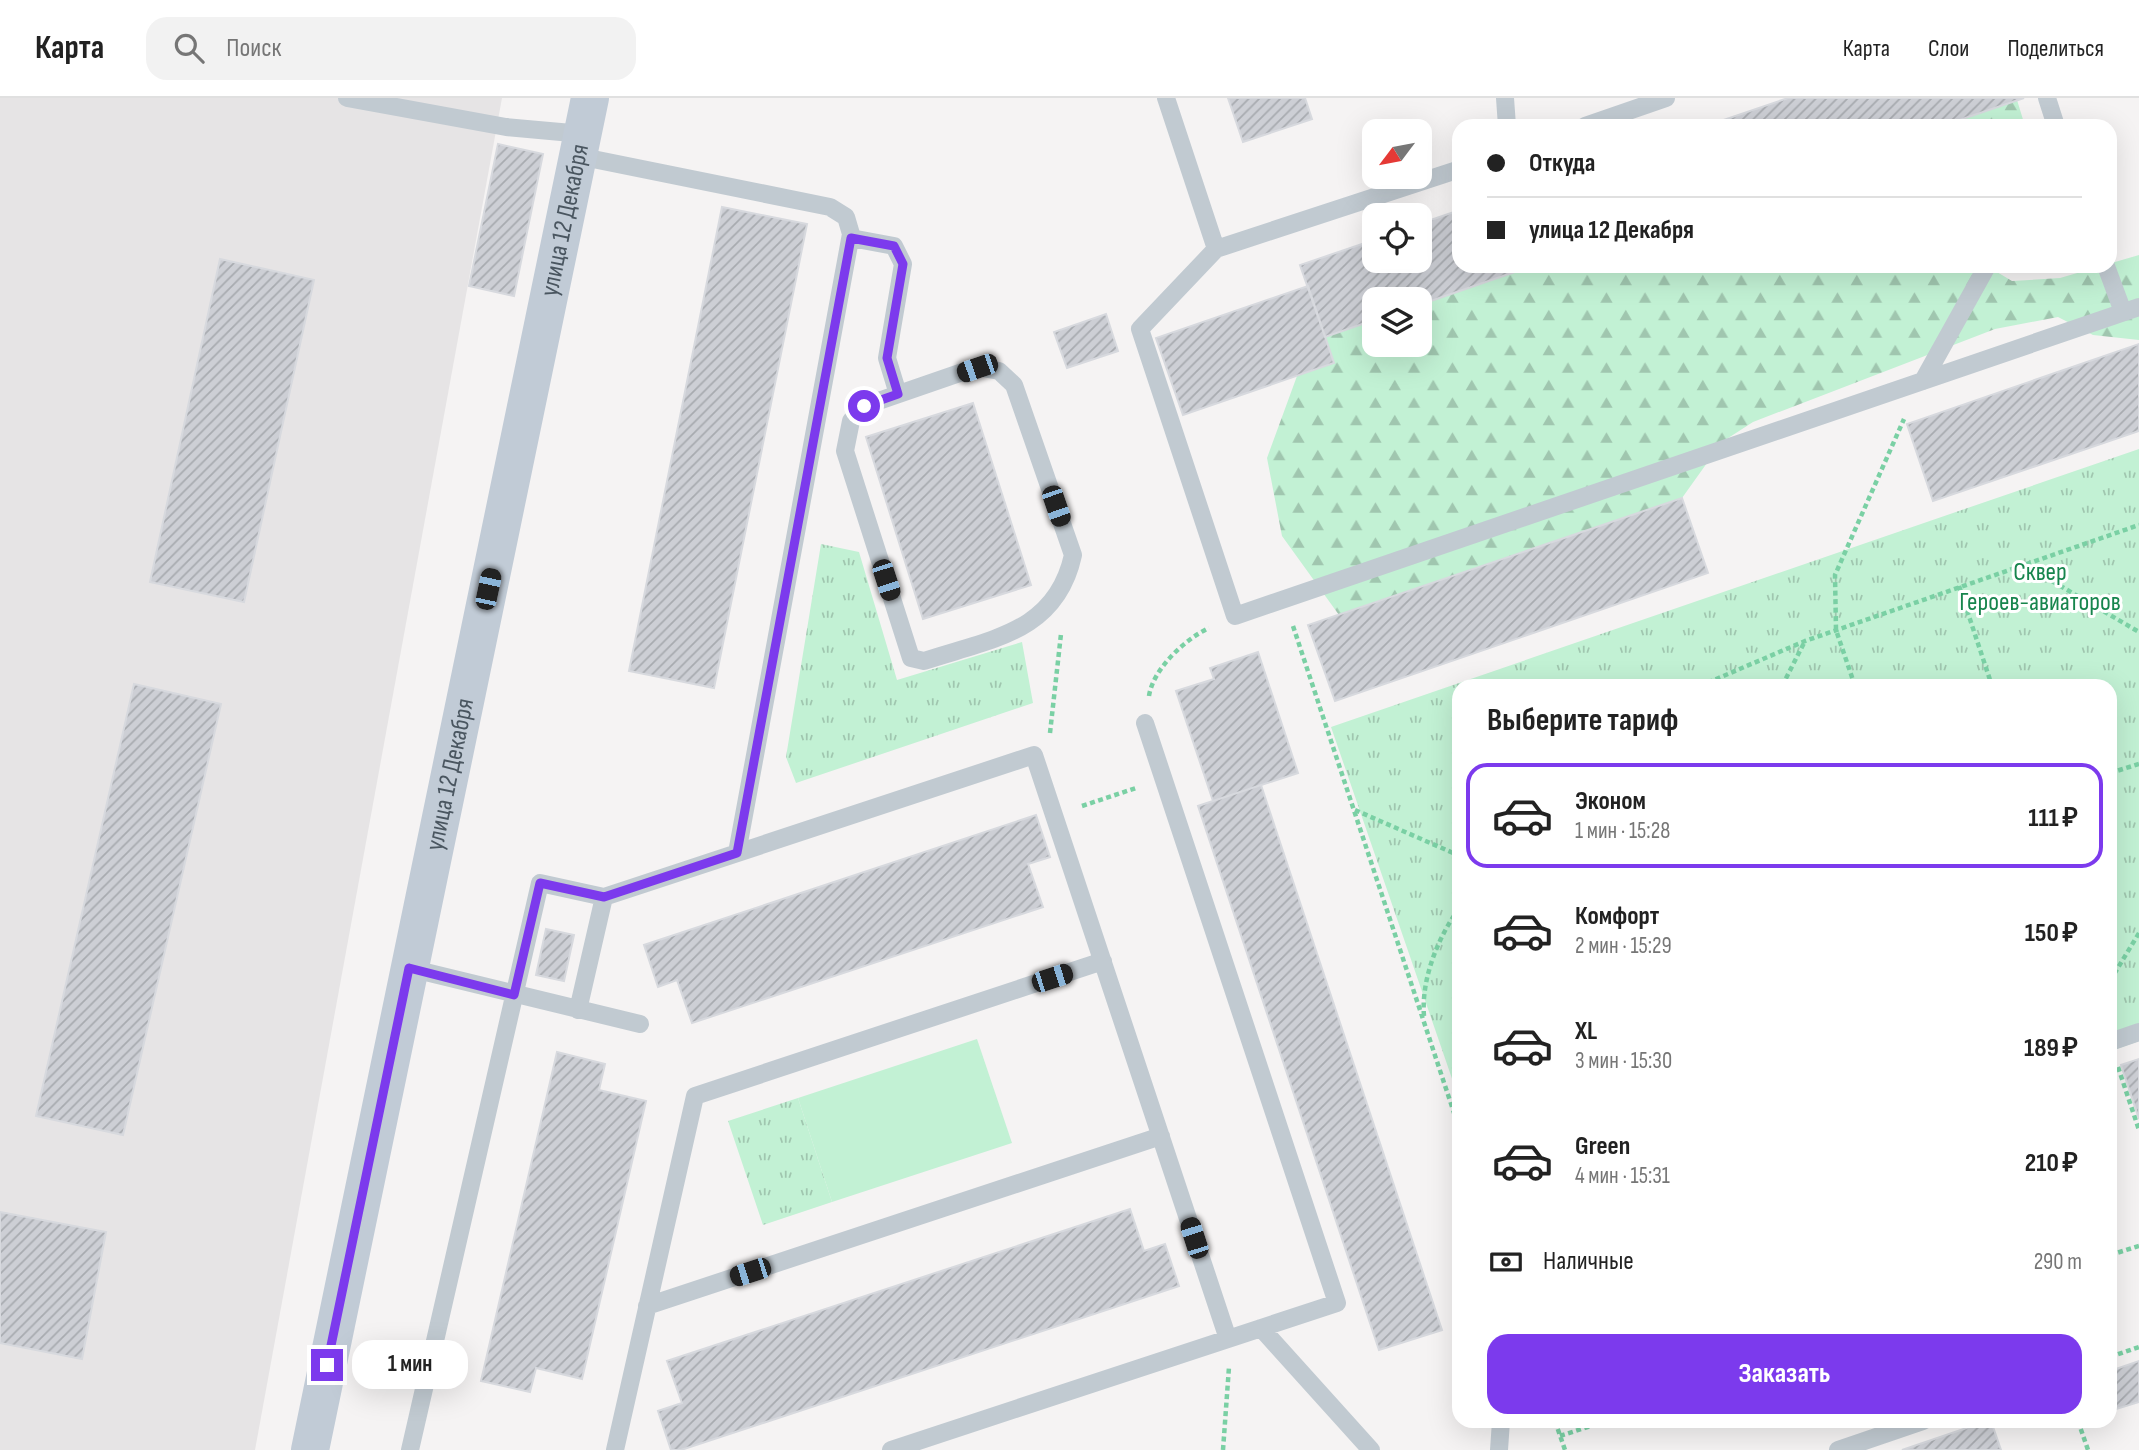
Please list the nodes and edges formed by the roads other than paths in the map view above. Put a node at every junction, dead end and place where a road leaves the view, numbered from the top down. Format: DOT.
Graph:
graph roads {
  1 [pos="347,98"];
  2 [pos="1166,98"];
  3 [pos="1505,98"];
  4 [pos="1666,98"];
  5 [pos="2047,98"];
  6 [pos="1506,119"];
  7 [pos="1605,119"];
  8 [pos="2054,119"];
  9 [pos="584,129"];
  10 [pos="1452,172"];
  11 [pos="851,238"];
  12 [pos="1216,249"];
  13 [pos="1983,273"];
  14 [pos="2110,273"];
  15 [pos="2131,310"];
  16 [pos="1923,380"];
  17 [pos="898,394"];
  18 [pos="1145,723"];
  19 [pos="737,853"];
  20 [pos="604,897"];
  21 [pos="1103,961"];
  22 [pos="409,968"];
  23 [pos="514,995"];
  24 [pos="578,1010"];
  25 [pos="640,1024"];
  26 [pos="2139,1032"];
  27 [pos="2117,1046"];
  28 [pos="1161,1136"];
  29 [pos="647,1306"];
  30 [pos="1261,1328"];
  31 [pos="1228,1339"];
  32 [pos="1501,1428"];
  33 [pos="1902,1428"];
  34 [pos="318,1448"];
  35 [pos="410,1450"];
  36 [pos="615,1450"];
  37 [pos="891,1450"];
  38 [pos="1371,1450"];
  39 [pos="1499,1450"];
  40 [pos="1838,1450"];
  1 -- 9 [label="lane"];
  2 -- 12 [label="lane"];
  3 -- 6 [label="lane"];
  4 -- 7 [label="lane"];
  5 -- 8 [label="lane"];
  9 -- 11 [label="lane"];
  9 -- 22 [label="main road, улица 12 Декабря"];
  10 -- 12 [label="lane"];
  11 -- 17 [label="lane"];
  11 -- 19 [label="lane"];
  12 -- 16 [label="lane"];
  13 -- 16 [label="lane"];
  14 -- 15 [label="lane"];
  15 -- 16 [label="lane"];
  17 -- 17 [label="lane"];
  18 -- 30 [label="lane"];
  19 -- 20 [label="lane"];
  19 -- 21 [label="lane"];
  20 -- 23 [label="lane"];
  20 -- 24 [label="lane"];
  21 -- 28 [label="lane"];
  21 -- 29 [label="lane"];
  22 -- 23 [label="lane"];
  22 -- 34 [label="main road, улица 12 Декабря"];
  23 -- 24 [label="lane"];
  23 -- 35 [label="lane"];
  24 -- 25 [label="lane"];
  26 -- 27 [label="lane"];
  28 -- 29 [label="lane"];
  28 -- 31 [label="lane"];
  29 -- 36 [label="lane"];
  30 -- 31 [label="lane"];
  30 -- 38 [label="lane"];
  31 -- 37 [label="lane"];
  32 -- 39 [label="lane"];
  33 -- 40 [label="lane"];
}
